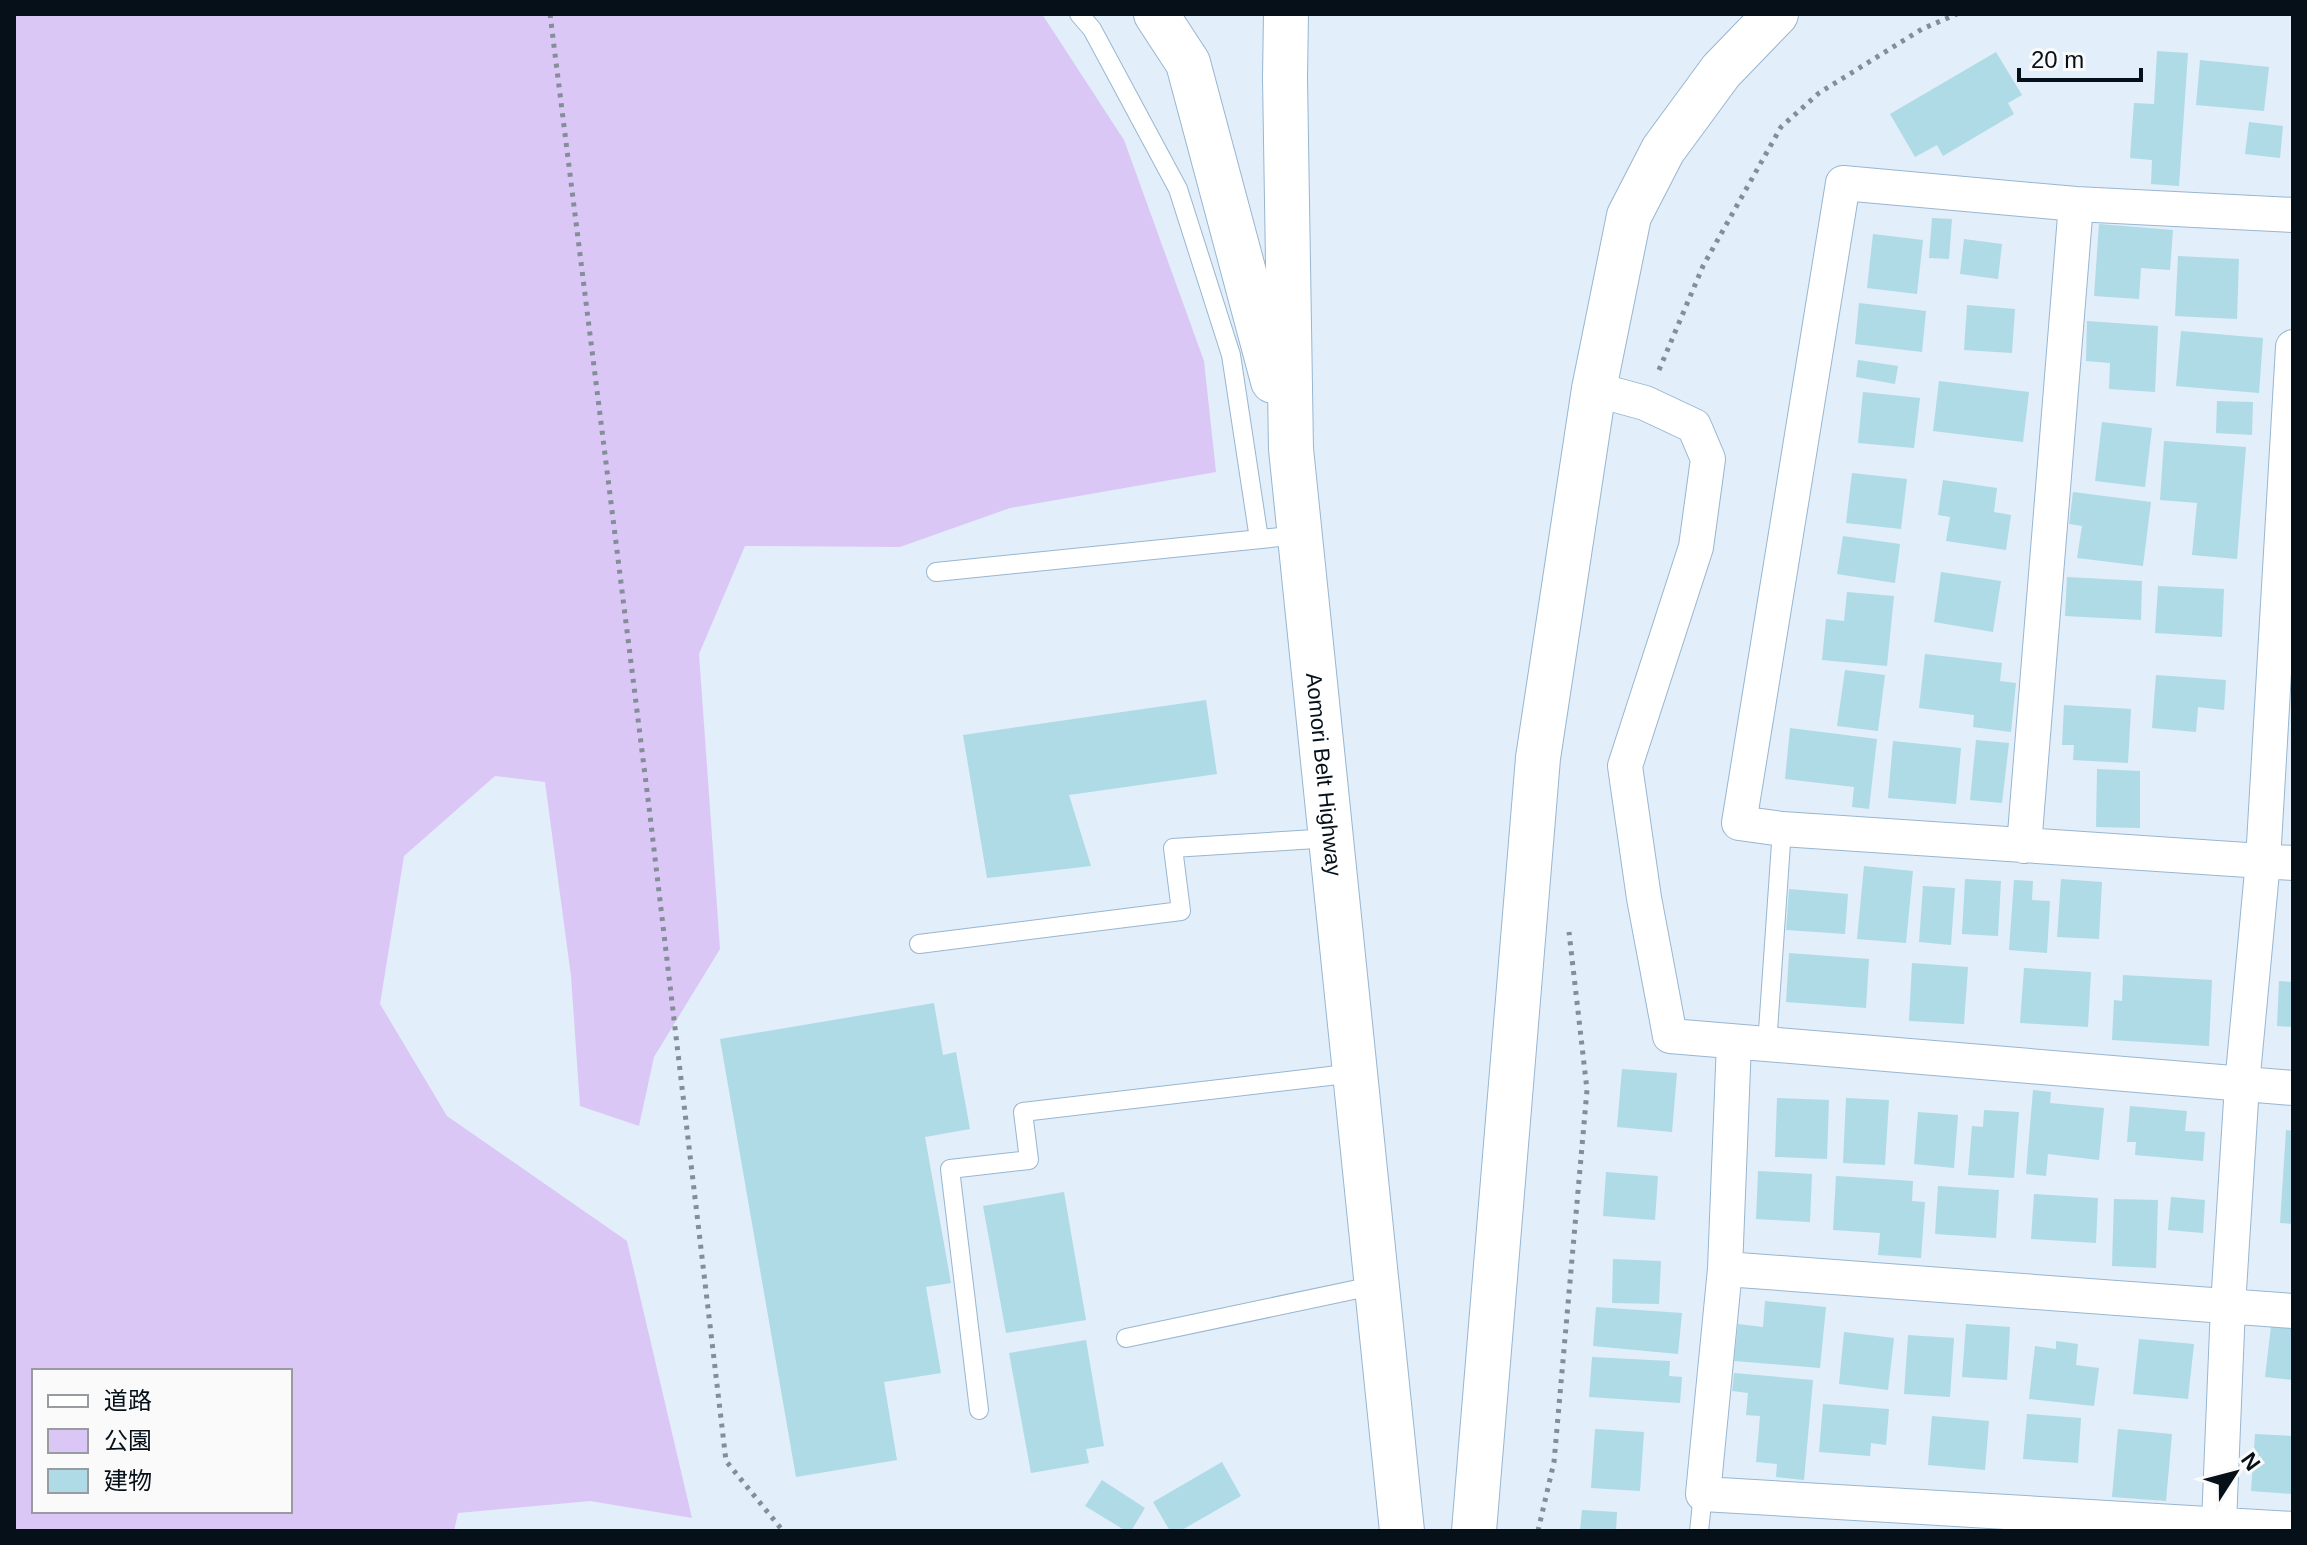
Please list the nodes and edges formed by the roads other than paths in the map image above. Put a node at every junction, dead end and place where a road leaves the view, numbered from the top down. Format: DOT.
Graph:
graph roads {
  1 [pos="1079,14"];
  2 [pos="1156,14"];
  3 [pos="1286,14"];
  4 [pos="1776,14"];
  5 [pos="2076,204"];
  6 [pos="2293,215"];
  7 [pos="2293,347"];
  8 [pos="1594,389"];
  9 [pos="1291,449"];
  10 [pos="1279,537"];
  11 [pos="936,572"];
  12 [pos="1782,829"];
  13 [pos="1331,838"];
  14 [pos="2024,846"];
  15 [pos="2278,862"];
  16 [pos="919,944"];
  17 [pos="1750,1044"];
  18 [pos="1355,1073"];
  19 [pos="2242,1085"];
  20 [pos="2293,1088"];
  21 [pos="1725,1269"];
  22 [pos="1377,1285"];
  23 [pos="2228,1306"];
  24 [pos="2293,1311"];
  25 [pos="1126,1338"];
  26 [pos="979,1410"];
  27 [pos="1703,1494"];
  28 [pos="2222,1527"];
  29 [pos="2293,1529"];
  30 [pos="1402,1531"];
  31 [pos="1474,1531"];
  32 [pos="1699,1531"];
  1 -- 10 [label="lane"];
  2 -- 9 [label="highway"];
  3 -- 9 [label="highway, Aomori Belt Highway"];
  4 -- 8 [label="highway"];
  5 -- 6 [label="street"];
  5 -- 12 [label="street"];
  5 -- 14 [label="street"];
  7 -- 15 [label="street"];
  8 -- 17 [label="street"];
  8 -- 31 [label="highway"];
  9 -- 10 [label="highway, Aomori Belt Highway"];
  10 -- 11 [label="lane"];
  10 -- 13 [label="highway, Aomori Belt Highway"];
  12 -- 14 [label="street"];
  12 -- 17 [label="lane"];
  13 -- 16 [label="lane"];
  13 -- 18 [label="highway, Aomori Belt Highway"];
  14 -- 15 [label="street"];
  15 -- 19 [label="street"];
  17 -- 19 [label="street"];
  17 -- 21 [label="street"];
  18 -- 22 [label="highway, Aomori Belt Highway"];
  18 -- 26 [label="lane"];
  19 -- 20 [label="street"];
  19 -- 23 [label="street"];
  21 -- 23 [label="street"];
  21 -- 27 [label="street"];
  22 -- 25 [label="lane"];
  22 -- 30 [label="highway, Aomori Belt Highway"];
  23 -- 24 [label="street"];
  23 -- 28 [label="street"];
  27 -- 28 [label="street"];
  27 -- 32 [label="lane"];
  28 -- 29 [label="street"];
}
